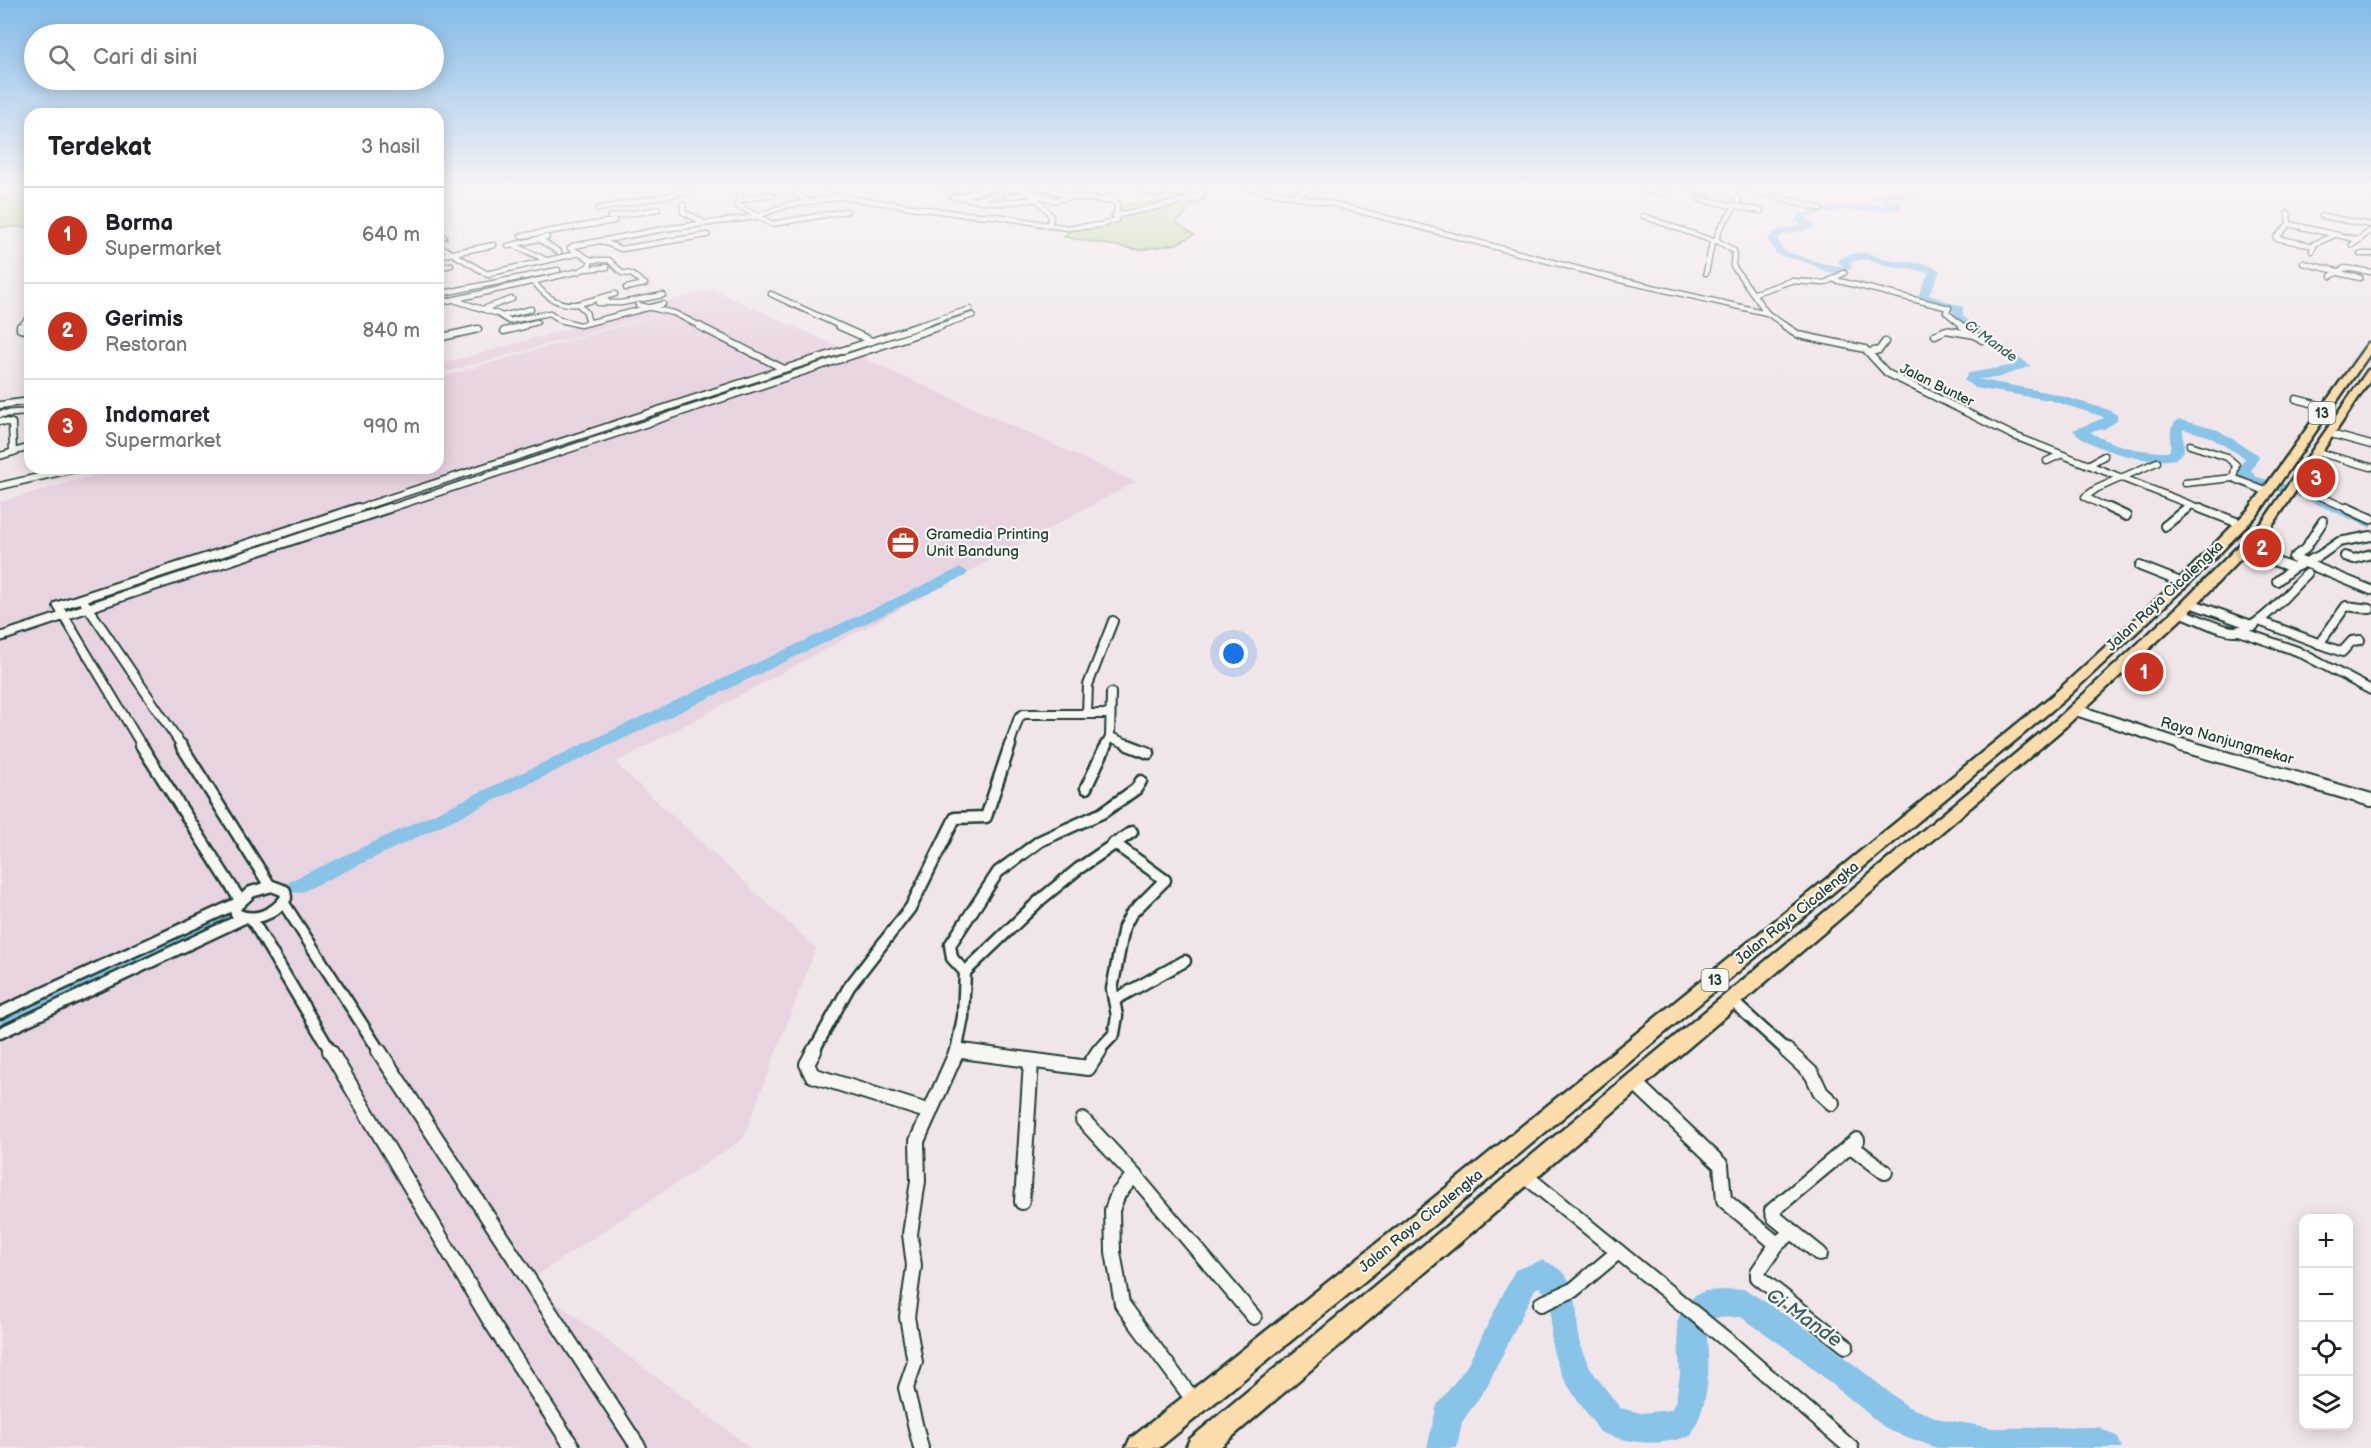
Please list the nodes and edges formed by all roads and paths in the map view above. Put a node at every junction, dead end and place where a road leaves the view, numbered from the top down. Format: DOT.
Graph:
graph roads {
  1 [pos="452,253"];
  2 [pos="527,253"];
  3 [pos="577,253"];
  4 [pos="580,253"];
  5 [pos="1515,253"];
  6 [pos="1712,253"];
  7 [pos="1734,253"];
  8 [pos="2360,254"];
  9 [pos="2371,254"];
  10 [pos="444,255"];
  11 [pos="546,260"];
  12 [pos="591,260"];
  13 [pos="2303,263"];
  14 [pos="2326,263"];
  15 [pos="452,265"];
  16 [pos="444,267"];
  17 [pos="607,267"];
  18 [pos="2316,268"];
  19 [pos="583,269"];
  20 [pos="558,270"];
  21 [pos="2370,272"];
  22 [pos="1706,273"];
  23 [pos="1844,273"];
  24 [pos="2334,273"];
  25 [pos="486,274"];
  26 [pos="2361,278"];
  27 [pos="1835,280"];
  28 [pos="497,283"];
  29 [pos="535,283"];
  30 [pos="2356,283"];
  31 [pos="468,284"];
  32 [pos="626,288"];
  33 [pos="444,289"];
  34 [pos="648,292"];
  35 [pos="444,293"];
  36 [pos="1755,293"];
  37 [pos="615,294"];
  38 [pos="771,294"];
  39 [pos="663,295"];
  40 [pos="622,297"];
  41 [pos="512,299"];
  42 [pos="454,300"];
  43 [pos="607,301"];
  44 [pos="444,302"];
  45 [pos="598,303"];
  46 [pos="663,304"];
  47 [pos="579,305"];
  48 [pos="638,305"];
  49 [pos="654,308"];
  50 [pos="483,309"];
  51 [pos="531,309"];
  52 [pos="1767,313"];
  53 [pos="502,316"];
  54 [pos="556,316"];
  55 [pos="589,323"];
  56 [pos="478,329"];
  57 [pos="504,331"];
  58 [pos="1935,335"];
  59 [pos="444,337"];
  60 [pos="873,341"];
  61 [pos="1885,342"];
  62 [pos="2371,345"];
  63 [pos="1870,352"];
  64 [pos="784,369"];
  65 [pos="2371,372"];
  66 [pos="725,393"];
  67 [pos="2296,399"];
  68 [pos="24,402"];
  69 [pos="696,402"];
  70 [pos="0,405"];
  71 [pos="2327,407"];
  72 [pos="24,412"];
  73 [pos="0,414"];
  74 [pos="0,421"];
  75 [pos="11,426"];
  76 [pos="0,427"];
  77 [pos="2331,434"];
  78 [pos="11,439"];
  79 [pos="0,441"];
  80 [pos="2190,445"];
  81 [pos="2371,445"];
  82 [pos="24,449"];
  83 [pos="13,452"];
  84 [pos="2317,452"];
  85 [pos="2060,455"];
  86 [pos="0,456"];
  87 [pos="2104,456"];
  88 [pos="2047,461"];
  89 [pos="2157,462"];
  90 [pos="2088,465"];
  91 [pos="2371,467"];
  92 [pos="46,474"];
  93 [pos="2121,477"];
  94 [pos="2233,478"];
  95 [pos="2186,483"];
  96 [pos="0,486"];
  97 [pos="2281,488"];
  98 [pos="2191,505"];
  99 [pos="2126,516"];
  100 [pos="2371,519"];
  101 [pos="2323,521"];
  102 [pos="2241,524"];
  103 [pos="2165,526"];
  104 [pos="2371,536"];
  105 [pos="2243,550"];
  106 [pos="2371,554"];
  107 [pos="2345,556"];
  108 [pos="2302,564"];
  109 [pos="2140,566"];
  110 [pos="2293,568"];
  111 [pos="2307,574"];
  112 [pos="2277,581"];
  113 [pos="2183,583"];
  114 [pos="2371,590"];
  115 [pos="82,598"];
  116 [pos="2185,607"];
  117 [pos="88,608"];
  118 [pos="2370,609"];
  119 [pos="62,616"];
  120 [pos="1113,621"];
  121 [pos="2256,624"];
  122 [pos="2239,631"];
  123 [pos="0,637"];
  124 [pos="2360,640"];
  125 [pos="2319,644"];
  126 [pos="2371,690"];
  127 [pos="1111,693"];
  128 [pos="2076,710"];
  129 [pos="1087,714"];
  130 [pos="1109,714"];
  131 [pos="1110,737"];
  132 [pos="1149,753"];
  133 [pos="1141,781"];
  134 [pos="1086,788"];
  135 [pos="2371,800"];
  136 [pos="1132,832"];
  137 [pos="1114,843"];
  138 [pos="270,886"];
  139 [pos="239,902"];
  140 [pos="283,902"];
  141 [pos="248,918"];
  142 [pos="1185,961"];
  143 [pos="965,972"];
  144 [pos="1114,1000"];
  145 [pos="1731,1000"];
  146 [pos="0,1012"];
  147 [pos="0,1033"];
  148 [pos="957,1050"];
  149 [pos="1031,1062"];
  150 [pos="1634,1083"];
  151 [pos="1832,1103"];
  152 [pos="930,1112"];
  153 [pos="1083,1120"];
  154 [pos="1885,1172"];
  155 [pos="1523,1174"];
  156 [pos="1134,1175"];
  157 [pos="1022,1202"];
  158 [pos="1792,1232"];
  159 [pos="1777,1244"];
  160 [pos="1618,1252"];
  161 [pos="1820,1254"];
  162 [pos="1541,1304"];
  163 [pos="1254,1317"];
  164 [pos="1846,1346"];
  165 [pos="1196,1403"];
  166 [pos="573,1448"];
  167 [pos="639,1448"];
  168 [pos="921,1448"];
  169 [pos="1139,1448"];
  170 [pos="1199,1448"];
  171 [pos="1851,1448"];
  1 -- 10 [label="street"];
  1 -- 25 [label="street"];
  2 -- 11 [label="street"];
  3 -- 11 [label="street"];
  4 -- 12 [label="street"];
  5 -- 52 [label="street"];
  6 -- 22 [label="street"];
  7 -- 36 [label="street"];
  8 -- 9 [label="street"];
  11 -- 25 [label="street"];
  12 -- 19 [label="street"];
  12 -- 32 [label="street"];
  13 -- 18 [label="street"];
  14 -- 18 [label="street"];
  15 -- 16 [label="street"];
  17 -- 19 [label="street"];
  18 -- 24 [label="street"];
  19 -- 29 [label="street"];
  20 -- 28 [label="street"];
  21 -- 24 [label="street"];
  21 -- 26 [label="street"];
  23 -- 27 [label="street"];
  24 -- 26 [label="street"];
  25 -- 28 [label="street"];
  26 -- 30 [label="street"];
  27 -- 36 [label="street"];
  27 -- 58 [label="street"];
  28 -- 35 [label="street"];
  29 -- 42 [label="street"];
  29 -- 47 [label="street"];
  31 -- 33 [label="street"];
  34 -- 39 [label="street"];
  34 -- 40 [label="street"];
  34 -- 45 [label="street"];
  36 -- 52 [label="street"];
  37 -- 47 [label="street"];
  38 -- 60 [label="street"];
  41 -- 50 [label="street"];
  42 -- 44 [label="street"];
  42 -- 50 [label="street"];
  43 -- 45 [label="street"];
  45 -- 47 [label="street"];
  46 -- 49 [label="street"];
  47 -- 55 [label="street"];
  48 -- 49 [label="street"];
  49 -- 55 [label="street"];
  49 -- 64 [label="street"];
  50 -- 53 [label="street"];
  51 -- 53 [label="street"];
  52 -- 63 [label="street"];
  53 -- 54 [label="street"];
  54 -- 55 [label="street"];
  54 -- 57 [label="street"];
  56 -- 59 [label="street"];
  60 -- 64 [label="street"];
  60 -- 66 [label="street"];
  61 -- 63 [label="street"];
  62 -- 71 [label="highway, Jalan Raya Cicalengka / 13"];
  63 -- 85 [label="street, Jalan Bunter"];
  64 -- 66 [label="street"];
  65 -- 77 [label="highway, Jalan Raya Cicalengka / 13"];
  66 -- 69 [label="street"];
  66 -- 69 [label="street"];
  67 -- 71 [label="street"];
  68 -- 70 [label="street"];
  69 -- 115 [label="street"];
  69 -- 117 [label="street"];
  71 -- 97 [label="highway, Jalan Raya Cicalengka / 13"];
  72 -- 73 [label="street"];
  74 -- 75 [label="street"];
  75 -- 76 [label="street"];
  75 -- 78 [label="street"];
  77 -- 81 [label="street"];
  77 -- 84 [label="highway, Jalan Raya Cicalengka / 13"];
  78 -- 79 [label="street"];
  78 -- 83 [label="street"];
  80 -- 94 [label="street"];
  82 -- 83 [label="street"];
  83 -- 86 [label="street"];
  84 -- 91 [label="street"];
  84 -- 97 [label="highway, Jalan Raya Cicalengka / 13"];
  85 -- 88 [label="street"];
  85 -- 90 [label="street, Jalan Bunter"];
  87 -- 90 [label="street"];
  89 -- 93 [label="street"];
  90 -- 93 [label="street, Jalan Bunter"];
  92 -- 96 [label="street"];
  93 -- 98 [label="street, Jalan Bunter"];
  93 -- 99 [label="street"];
  94 -- 95 [label="street"];
  94 -- 97 [label="street"];
  97 -- 100 [label="street"];
  97 -- 102 [label="highway, Jalan Raya Cicalengka / 13"];
  97 -- 105 [label="highway, Jalan Raya Cicalengka / 13"];
  98 -- 102 [label="street, Jalan Bunter"];
  98 -- 103 [label="street"];
  101 -- 108 [label="street"];
  102 -- 113 [label="highway, Jalan Raya Cicalengka / 13"];
  104 -- 108 [label="street"];
  105 -- 110 [label="street"];
  105 -- 116 [label="highway, Jalan Raya Cicalengka / 13"];
  106 -- 107 [label="street"];
  108 -- 110 [label="street"];
  108 -- 114 [label="street"];
  109 -- 113 [label="street"];
  110 -- 112 [label="street"];
  111 -- 121 [label="street"];
  113 -- 165 [label="highway, Jalan Raya Cicalengka / 13"];
  115 -- 117 [label="street"];
  115 -- 119 [label="street"];
  116 -- 121 [label="street"];
  116 -- 122 [label="street"];
  116 -- 128 [label="highway, Jalan Raya Cicalengka / 13"];
  117 -- 119 [label="street"];
  117 -- 138 [label="street"];
  118 -- 125 [label="street"];
  119 -- 123 [label="street"];
  119 -- 139 [label="street"];
  120 -- 129 [label="street"];
  121 -- 122 [label="street"];
  121 -- 125 [label="street"];
  122 -- 126 [label="street"];
  124 -- 125 [label="street"];
  127 -- 130 [label="street"];
  128 -- 135 [label="street, Raya Nanjungmekar"];
  128 -- 145 [label="highway, Jalan Raya Cicalengka / 13"];
  129 -- 130 [label="street"];
  129 -- 152 [label="street"];
  130 -- 131 [label="street"];
  131 -- 132 [label="street"];
  131 -- 134 [label="street"];
  133 -- 143 [label="street"];
  136 -- 137 [label="street"];
  137 -- 143 [label="street"];
  137 -- 144 [label="street"];
  138 -- 139 [label="street"];
  138 -- 140 [label="street"];
  139 -- 141 [label="street"];
  139 -- 146 [label="street"];
  140 -- 141 [label="street"];
  140 -- 167 [label="street"];
  141 -- 147 [label="street"];
  141 -- 166 [label="street"];
  142 -- 144 [label="street"];
  143 -- 148 [label="street"];
  144 -- 149 [label="street"];
  145 -- 150 [label="highway, Jalan Raya Cicalengka / 13"];
  145 -- 151 [label="street"];
  148 -- 149 [label="street"];
  148 -- 152 [label="street"];
  149 -- 157 [label="street"];
  150 -- 155 [label="highway, Jalan Raya Cicalengka / 13"];
  150 -- 159 [label="street"];
  152 -- 168 [label="street"];
  153 -- 156 [label="street"];
  154 -- 158 [label="street"];
  155 -- 160 [label="street"];
  155 -- 170 [label="highway, Jalan Raya Cicalengka / 13"];
  156 -- 163 [label="street"];
  156 -- 165 [label="street"];
  158 -- 159 [label="street"];
  158 -- 161 [label="street"];
  159 -- 164 [label="street"];
  160 -- 162 [label="street"];
  160 -- 171 [label="street"];
  165 -- 169 [label="highway, Jalan Raya Cicalengka / 13"];
}
